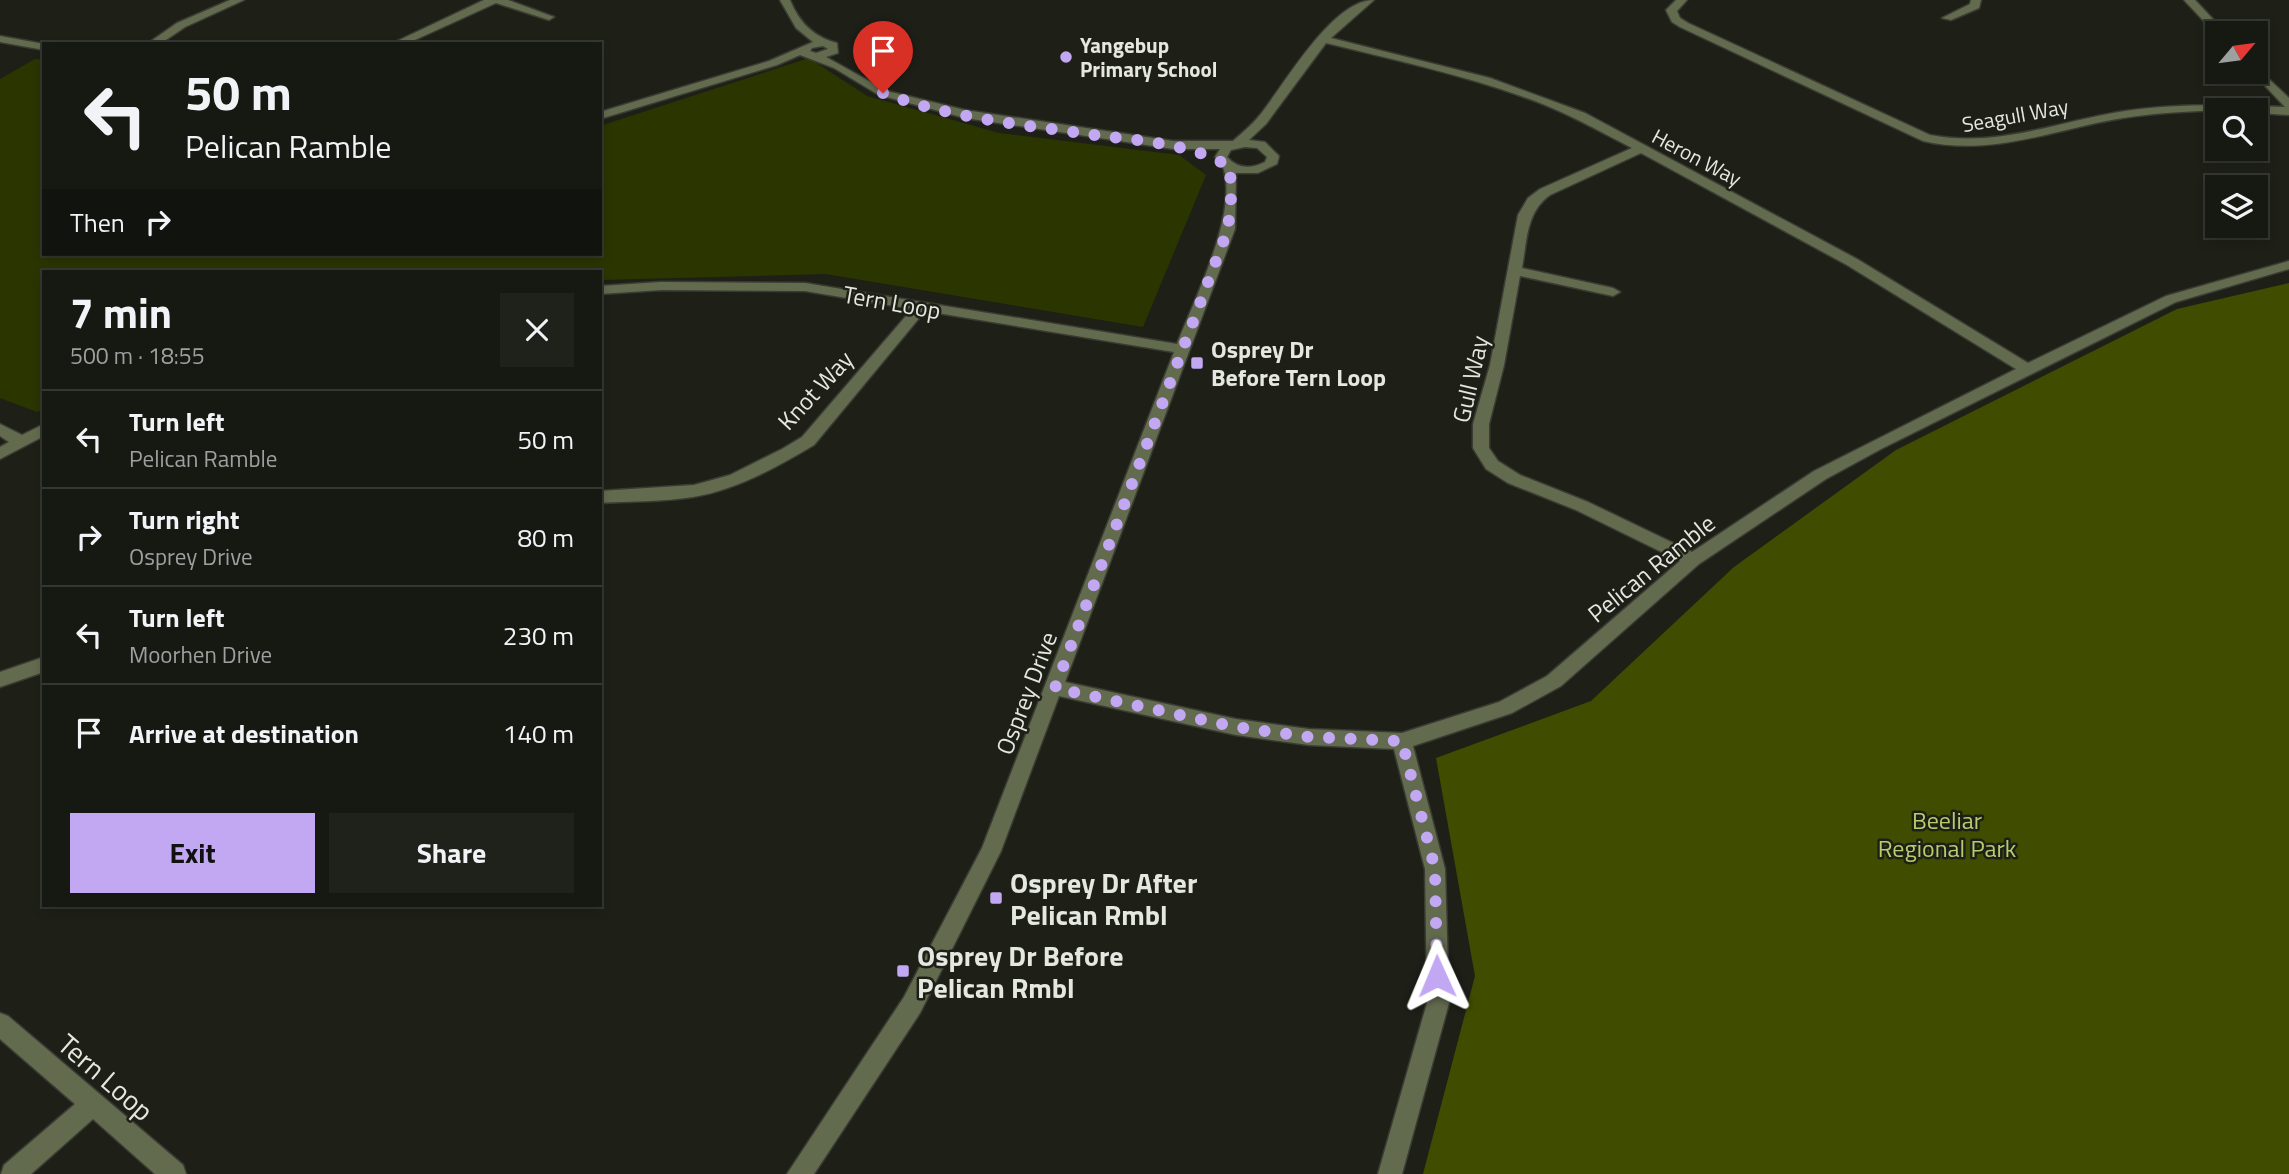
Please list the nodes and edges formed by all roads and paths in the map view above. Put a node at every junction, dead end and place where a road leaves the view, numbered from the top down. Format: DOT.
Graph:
graph roads {
  1 [pos="239,0"];
  2 [pos="495,0"];
  3 [pos="785,0"];
  4 [pos="1369,0"];
  5 [pos="1682,0"];
  6 [pos="1976,0"];
  7 [pos="2189,0"];
  8 [pos="549,17"];
  9 [pos="1947,18"];
  10 [pos="2209,21"];
  11 [pos="805,34"];
  12 [pos="1323,38"];
  13 [pos="0,39"];
  14 [pos="155,42"];
  15 [pos="400,42"];
  16 [pos="823,43"];
  17 [pos="42,47"];
  18 [pos="809,53"];
  19 [pos="831,53"];
  20 [pos="838,66"];
  21 [pos="2268,83"];
  22 [pos="2289,105"];
  23 [pos="2289,111"];
  24 [pos="602,115"];
  25 [pos="1262,121"];
  26 [pos="1235,144"];
  27 [pos="1173,145"];
  28 [pos="1267,148"];
  29 [pos="1640,149"];
  30 [pos="1226,164"];
  31 [pos="1261,169"];
  32 [pos="1231,198"];
  33 [pos="2289,265"];
  34 [pos="1516,271"];
  35 [pos="602,289"];
  36 [pos="1614,292"];
  37 [pos="921,307"];
  38 [pos="1182,349"];
  39 [pos="2028,370"];
  40 [pos="0,429"];
  41 [pos="42,430"];
  42 [pos="20,441"];
  43 [pos="0,454"];
  44 [pos="602,497"];
  45 [pos="1693,560"];
  46 [pos="42,665"];
  47 [pos="0,680"];
  48 [pos="1055,688"];
  49 [pos="1402,741"];
  50 [pos="0,1024"];
  51 [pos="91,1105"];
  52 [pos="13,1174"];
  53 [pos="174,1174"];
  54 [pos="799,1174"];
  55 [pos="1390,1174"];
  1 -- 14 [label="street"];
  2 -- 8 [label="street"];
  2 -- 15 [label="street"];
  3 -- 11 [label="street"];
  4 -- 12 [label="street"];
  5 -- 23 [label="street, Seagull Way"];
  6 -- 9 [label="street"];
  7 -- 10 [label="street"];
  11 -- 16 [label="street"];
  11 -- 18 [label="street"];
  12 -- 25 [label="street"];
  12 -- 29 [label="street, Heron Way"];
  13 -- 17 [label="street"];
  16 -- 18 [label="street"];
  16 -- 19 [label="street"];
  18 -- 19 [label="street"];
  18 -- 20 [label="street"];
  18 -- 24 [label="street"];
  19 -- 20 [label="street"];
  20 -- 27 [label="street"];
  21 -- 22 [label="street"];
  25 -- 26 [label="street"];
  25 -- 28 [label="street"];
  26 -- 27 [label="street"];
  26 -- 28 [label="street"];
  26 -- 30 [label="street"];
  27 -- 30 [label="street"];
  28 -- 31 [label="street"];
  29 -- 34 [label="street, Gull Way"];
  29 -- 39 [label="street, Heron Way"];
  30 -- 31 [label="street"];
  30 -- 32 [label="street, Osprey Drive"];
  31 -- 32 [label="street"];
  32 -- 38 [label="street, Osprey Drive"];
  33 -- 39 [label="street, Pelican Ramble"];
  34 -- 36 [label="street"];
  34 -- 45 [label="street, Gull Way"];
  35 -- 37 [label="street, Tern Loop"];
  37 -- 38 [label="street, Tern Loop"];
  37 -- 44 [label="street, Knot Way"];
  38 -- 48 [label="street, Osprey Drive"];
  39 -- 45 [label="street, Pelican Ramble"];
  40 -- 42 [label="street"];
  41 -- 42 [label="street"];
  42 -- 43 [label="street"];
  45 -- 49 [label="street, Pelican Ramble"];
  46 -- 47 [label="street"];
  48 -- 49 [label="street, Pelican Ramble"];
  48 -- 54 [label="street, Osprey Drive"];
  49 -- 55 [label="street"];
  50 -- 51 [label="street, Tern Loop"];
  51 -- 52 [label="street"];
  51 -- 53 [label="street, Tern Loop"];
}
